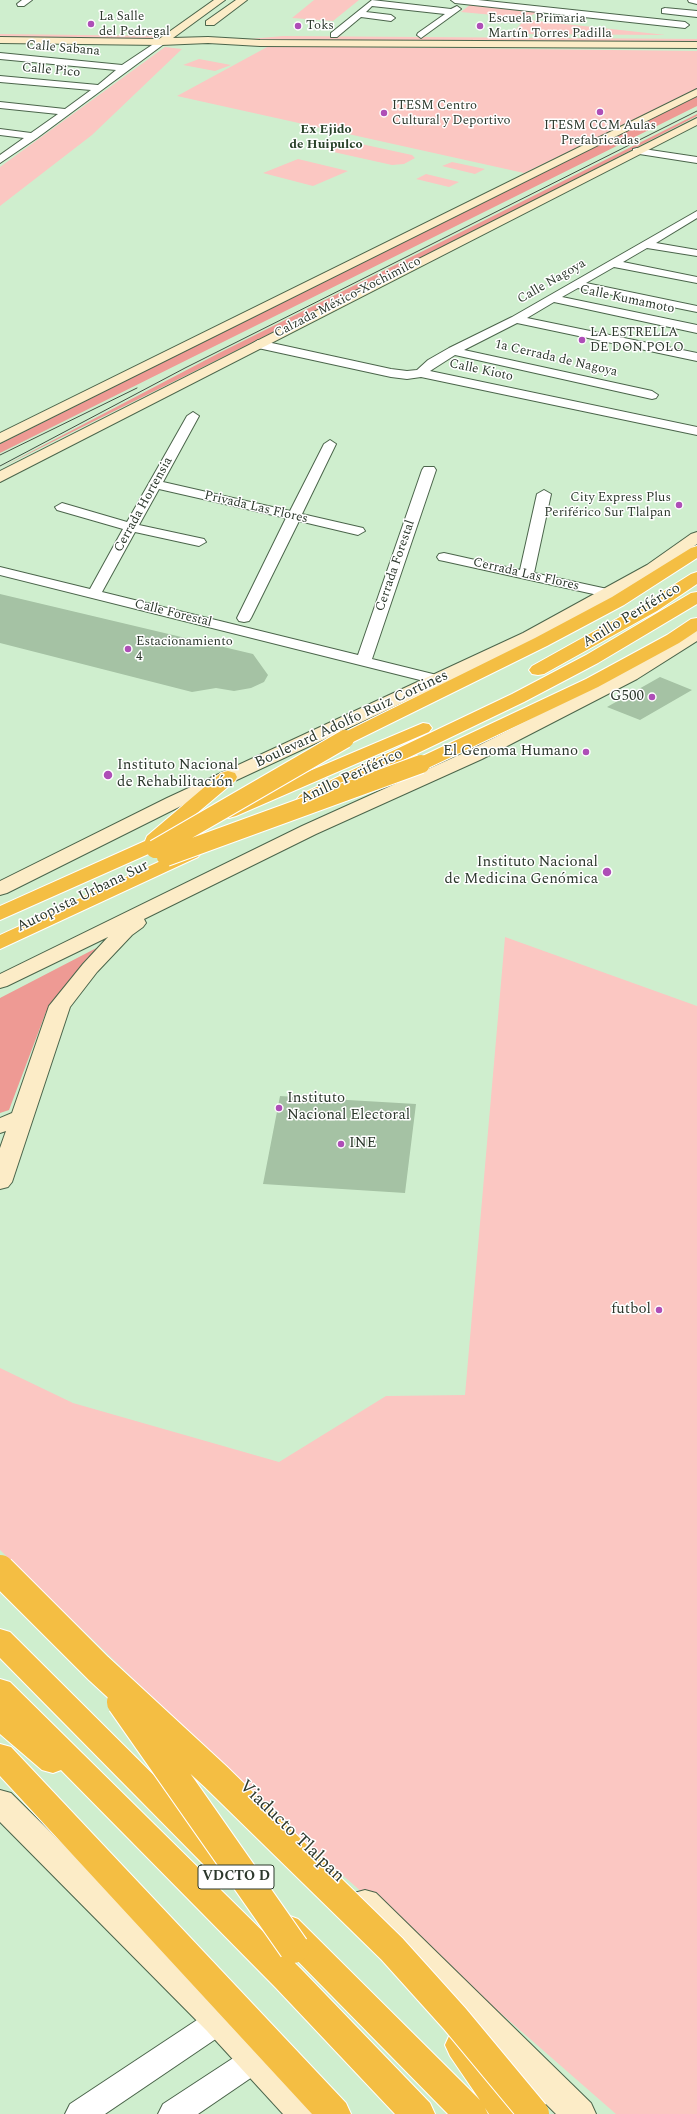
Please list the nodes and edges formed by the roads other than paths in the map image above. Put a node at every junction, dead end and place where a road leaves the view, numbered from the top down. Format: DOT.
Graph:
graph roads {
  1 [pos="220,0"];
  2 [pos="242,0"];
  3 [pos="455,0"];
  4 [pos="692,0"];
  5 [pos="468,1"];
  6 [pos="697,1"];
  7 [pos="374,2"];
  8 [pos="653,9"];
  9 [pos="453,12"];
  10 [pos="359,14"];
  11 [pos="697,15"];
  12 [pos="402,19"];
  13 [pos="424,21"];
  14 [pos="438,23"];
  15 [pos="685,25"];
  16 [pos="0,33"];
  17 [pos="675,33"];
  18 [pos="172,35"];
  19 [pos="334,35"];
  20 [pos="421,35"];
  21 [pos="697,37"];
  22 [pos="190,38"];
  23 [pos="229,38"];
  24 [pos="0,40"];
  25 [pos="162,42"];
  26 [pos="697,45"];
  27 [pos="0,56"];
  28 [pos="124,68"];
  29 [pos="0,79"];
  30 [pos="100,88"];
  31 [pos="697,92"];
  32 [pos="0,105"];
  33 [pos="67,112"];
  34 [pos="697,121"];
  35 [pos="0,132"];
  36 [pos="34,136"];
  37 [pos="637,151"];
  38 [pos="0,160"];
  39 [pos="697,160"];
  40 [pos="697,214"];
  41 [pos="645,244"];
  42 [pos="697,253"];
  43 [pos="612,263"];
  44 [pos="697,280"];
  45 [pos="575,284"];
  46 [pos="551,298"];
  47 [pos="697,309"];
  48 [pos="516,319"];
  49 [pos="697,329"];
  50 [pos="258,344"];
  51 [pos="453,351"];
  52 [pos="697,358"];
  53 [pos="421,373"];
  54 [pos="652,396"];
  55 [pos="193,416"];
  56 [pos="697,431"];
  57 [pos="0,440"];
  58 [pos="330,444"];
  59 [pos="429,470"];
  60 [pos="0,477"];
  61 [pos="155,484"];
  62 [pos="544,494"];
  63 [pos="62,507"];
  64 [pos="294,517"];
  65 [pos="131,527"];
  66 [pos="358,531"];
  67 [pos="697,537"];
  68 [pos="199,542"];
  69 [pos="697,551"];
  70 [pos="444,557"];
  71 [pos="0,571"];
  72 [pos="526,575"];
  73 [pos="697,577"];
  74 [pos="607,593"];
  75 [pos="94,594"];
  76 [pos="697,597"];
  77 [pos="244,618"];
  78 [pos="697,623"];
  79 [pos="697,633"];
  80 [pos="364,661"];
  81 [pos="440,680"];
  82 [pos="228,777"];
  83 [pos="155,851"];
  84 [pos="57,860"];
  85 [pos="0,875"];
  86 [pos="0,889"];
  87 [pos="168,899"];
  88 [pos="0,914"];
  89 [pos="0,921"];
  90 [pos="0,937"];
  91 [pos="0,943"];
  92 [pos="0,982"];
  93 [pos="23,1117"];
  94 [pos="0,1126"];
  95 [pos="0,1182"];
  96 [pos="0,1554"];
  97 [pos="0,1570"];
  98 [pos="0,1640"];
  99 [pos="98,1668"];
  100 [pos="0,1690"];
  101 [pos="0,1717"];
  102 [pos="0,1756"];
  103 [pos="0,1802"];
  104 [pos="402,1937"];
  105 [pos="219,2021"];
  106 [pos="254,2060"];
  107 [pos="80,2114"];
  108 [pos="173,2114"];
  109 [pos="305,2114"];
  110 [pos="334,2114"];
  111 [pos="407,2114"];
  112 [pos="418,2114"];
  113 [pos="457,2114"];
  114 [pos="471,2114"];
  115 [pos="509,2114"];
  116 [pos="534,2114"];
  117 [pos="579,2114"];
  1 -- 18 [label="main road"];
  2 -- 22 [label="main road"];
  3 -- 5 [label="street"];
  4 -- 6 [label="street"];
  5 -- 9 [label="street"];
  5 -- 15 [label="street"];
  7 -- 9 [label="street"];
  7 -- 10 [label="street"];
  8 -- 11 [label="street"];
  9 -- 14 [label="street"];
  10 -- 12 [label="street"];
  10 -- 19 [label="street"];
  11 -- 15 [label="street"];
  13 -- 14 [label="street"];
  14 -- 20 [label="street"];
  15 -- 17 [label="street"];
  16 -- 18 [label="main road"];
  18 -- 22 [label="main road"];
  18 -- 25 [label="main road"];
  19 -- 20 [label="main road"];
  19 -- 23 [label="main road"];
  20 -- 21 [label="main road"];
  22 -- 23 [label="main road"];
  22 -- 25 [label="main road"];
  23 -- 26 [label="main road"];
  24 -- 25 [label="main road"];
  25 -- 28 [label="street"];
  27 -- 28 [label="street, Calle Sabana"];
  28 -- 30 [label="street"];
  29 -- 30 [label="street, Calle Pico"];
  30 -- 33 [label="street"];
  31 -- 57 [label="main road, Calzada México-Xochimilco"];
  32 -- 33 [label="street"];
  33 -- 36 [label="street"];
  34 -- 37 [label="main road, Calzada México-Xochimilco"];
  35 -- 36 [label="street"];
  36 -- 38 [label="street"];
  37 -- 39 [label="street"];
  37 -- 50 [label="main road, Calzada México-Xochimilco"];
  40 -- 41 [label="street, Calle Nagoya"];
  41 -- 42 [label="street"];
  41 -- 43 [label="street, Calle Nagoya"];
  43 -- 44 [label="street"];
  43 -- 45 [label="street, Calle Nagoya"];
  45 -- 46 [label="street, Calle Nagoya"];
  45 -- 47 [label="street"];
  46 -- 48 [label="street, Calle Nagoya"];
  46 -- 49 [label="street, Calle Kumamoto"];
  48 -- 51 [label="street, Calle Nagoya"];
  48 -- 52 [label="street"];
  50 -- 53 [label="street, Calle Kioto"];
  50 -- 60 [label="main road, Calzada México-Xochimilco"];
  51 -- 53 [label="street, Calle Nagoya"];
  51 -- 54 [label="street, 1a Cerrada de Nagoya"];
  53 -- 56 [label="street, Calle Kioto"];
  55 -- 61 [label="street, Cerrada Hortensia"];
  58 -- 64 [label="street"];
  59 -- 80 [label="street, Cerrada Forestal"];
  61 -- 64 [label="street, Privada Las Flores"];
  61 -- 65 [label="street, Cerrada Hortensia"];
  62 -- 72 [label="street"];
  63 -- 65 [label="street"];
  64 -- 66 [label="street, Privada Las Flores"];
  64 -- 77 [label="street"];
  65 -- 68 [label="street"];
  65 -- 75 [label="street, Cerrada Hortensia"];
  67 -- 74 [label="main road, Boulevard Adolfo Ruiz Cortines"];
  69 -- 83 [label="highway, bridge"];
  70 -- 72 [label="street, Cerrada Las Flores"];
  71 -- 75 [label="street, Calle Forestal"];
  72 -- 74 [label="street, Cerrada Las Flores"];
  73 -- 83 [label="highway, Anillo Periférico"];
  74 -- 81 [label="main road, Boulevard Adolfo Ruiz Cortines"];
  75 -- 80 [label="street, Calle Forestal"];
  76 -- 91 [label="highway, Anillo Periférico"];
  78 -- 83 [label="highway, bridge"];
  79 -- 87 [label="main road"];
  80 -- 81 [label="street, Calle Forestal"];
  81 -- 82 [label="main road, Boulevard Adolfo Ruiz Cortines"];
  82 -- 83 [label="highway"];
  82 -- 84 [label="main road, Boulevard Adolfo Ruiz Cortines"];
  83 -- 88 [label="highway, Anillo Periférico"];
  83 -- 89 [label="highway, Autopista Urbana Sur"];
  83 -- 90 [label="highway, Autopista Urbana Sur"];
  84 -- 85 [label="main road"];
  84 -- 86 [label="main road, Boulevard Adolfo Ruiz Cortines"];
  87 -- 92 [label="main road"];
  87 -- 93 [label="main road"];
  93 -- 94 [label="main road"];
  93 -- 95 [label="main road"];
  96 -- 104 [label="main road, Viaducto Tlalpan"];
  97 -- 99 [label="highway, bridge"];
  98 -- 114 [label="highway, VDCTO D"];
  99 -- 113 [label="highway, bridge"];
  99 -- 116 [label="highway, bridge"];
  100 -- 112 [label="highway, VDCTO D"];
  101 -- 111 [label="highway"];
  102 -- 110 [label="highway"];
  103 -- 105 [label="main road"];
  104 -- 115 [label="highway"];
  104 -- 117 [label="main road, Viaducto Tlalpan"];
  105 -- 106 [label="main road"];
  105 -- 107 [label="street"];
  106 -- 108 [label="street"];
  106 -- 109 [label="main road"];
}
